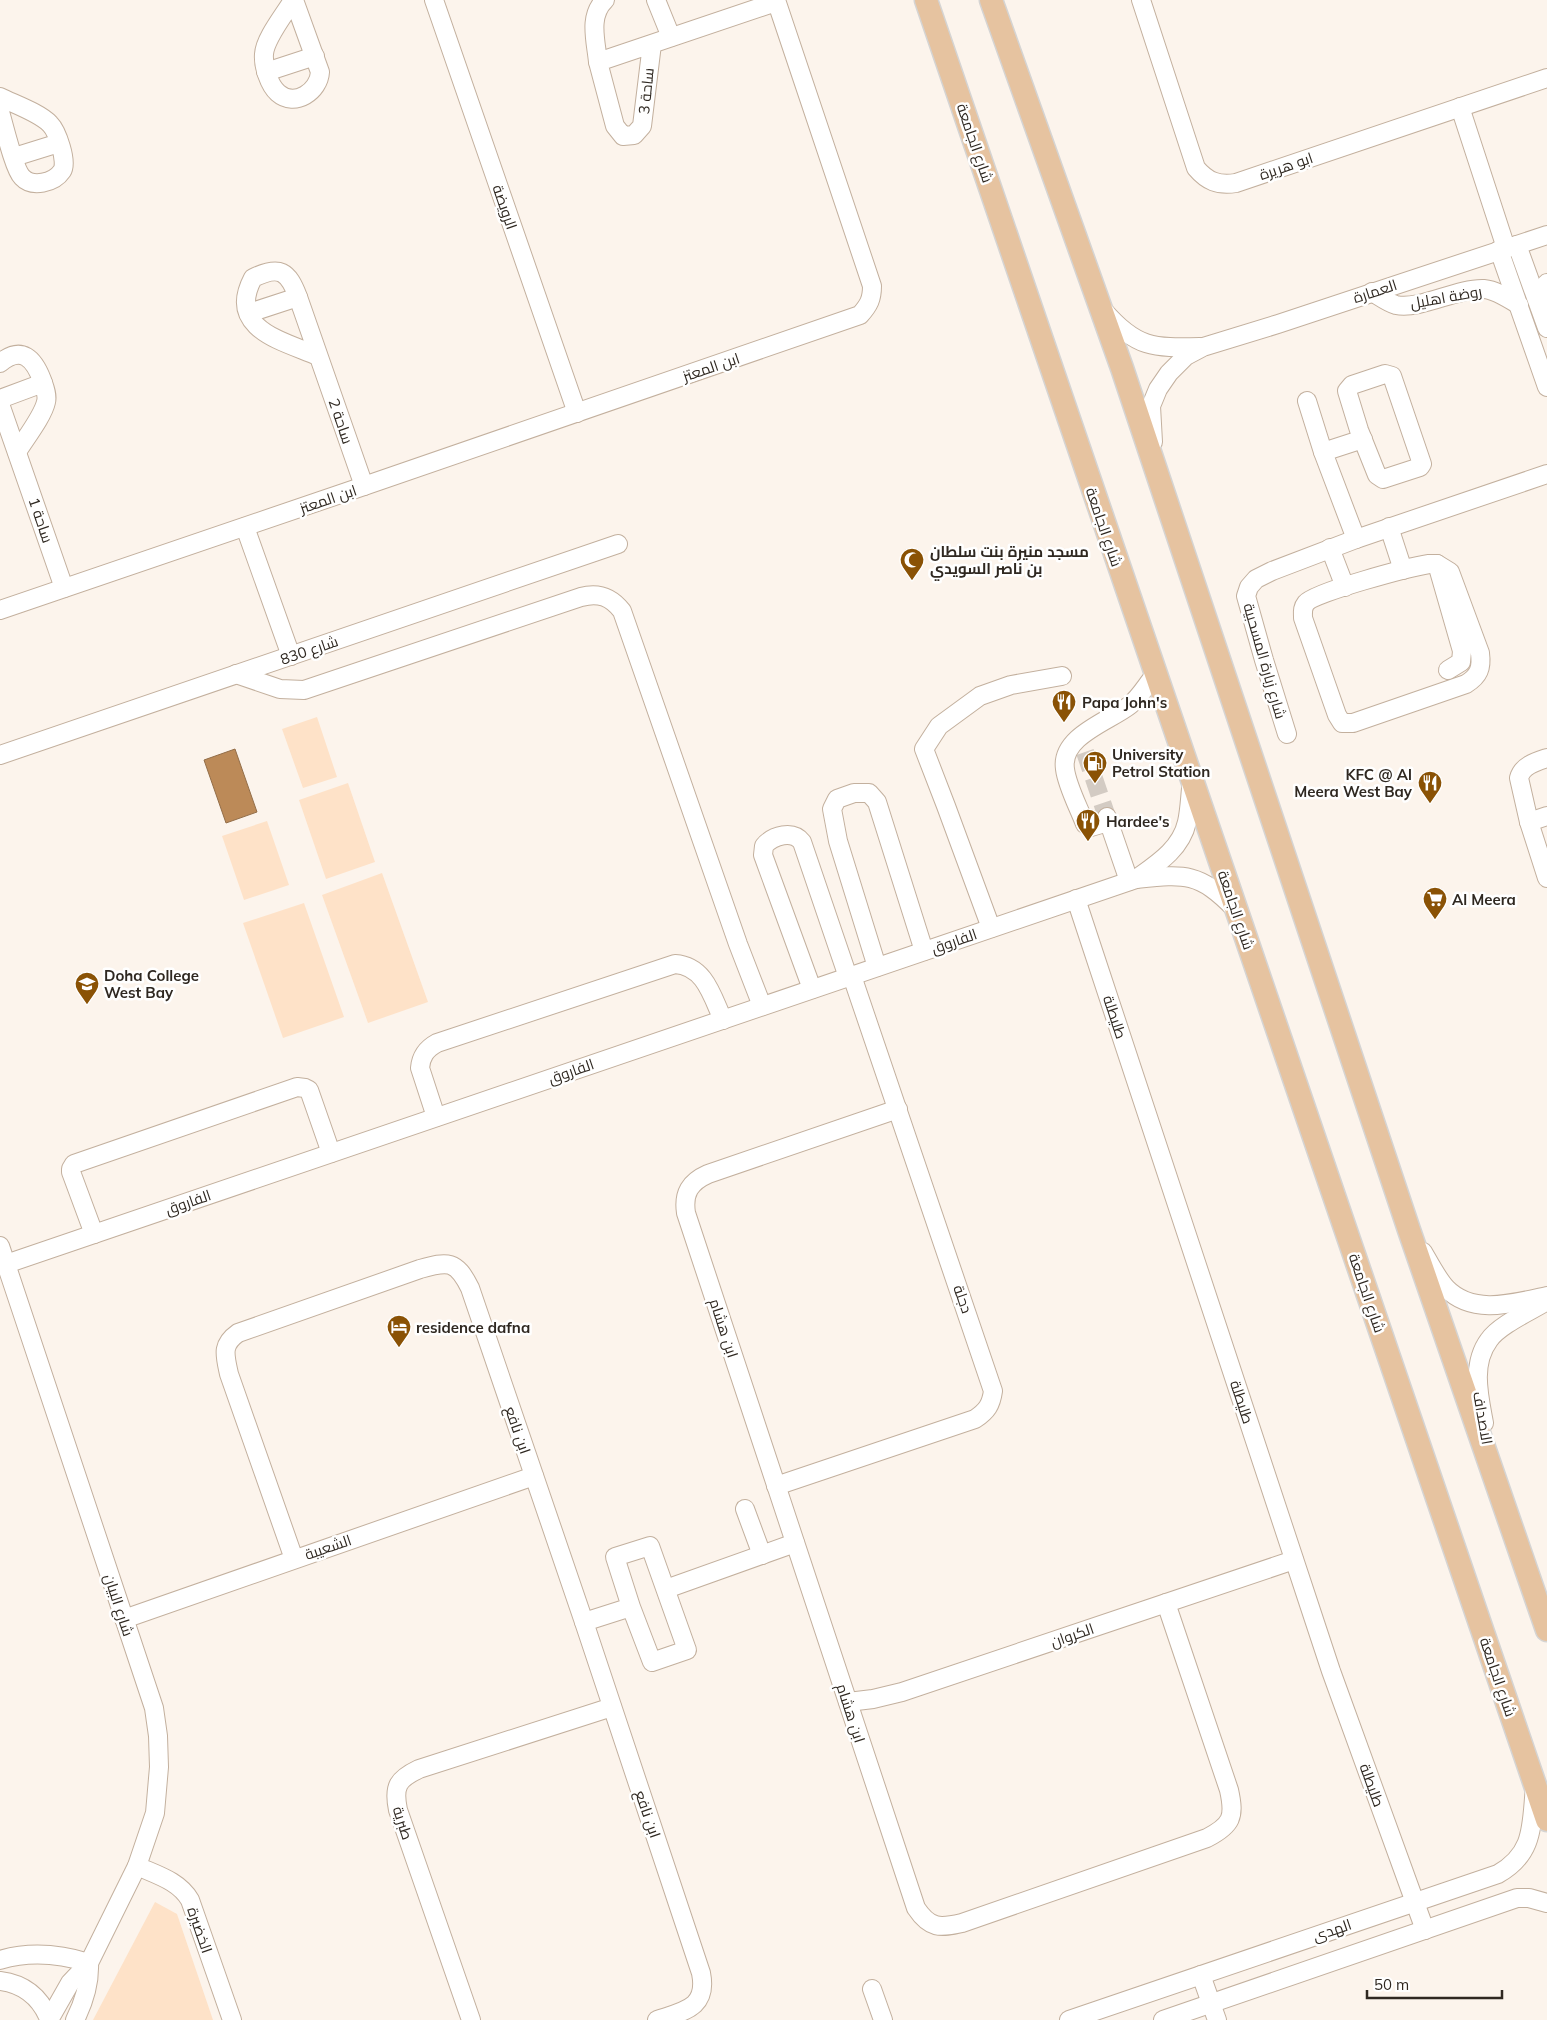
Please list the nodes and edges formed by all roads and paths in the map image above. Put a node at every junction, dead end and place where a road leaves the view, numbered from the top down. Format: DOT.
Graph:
graph roads {
  1 [pos="294,0"];
  2 [pos="434,0"];
  3 [pos="605,0"];
  4 [pos="656,0"];
  5 [pos="926,0"];
  6 [pos="992,0"];
  7 [pos="1141,0"];
  8 [pos="776,1"];
  9 [pos="671,37"];
  10 [pos="652,44"];
  11 [pos="315,56"];
  12 [pos="598,62"];
  13 [pos="266,72"];
  14 [pos="1547,78"];
  15 [pos="0,98"];
  16 [pos="1460,108"];
  17 [pos="0,112"];
  18 [pos="59,143"];
  19 [pos="14,157"];
  20 [pos="1547,235"];
  21 [pos="1507,248"];
  22 [pos="1086,271"];
  23 [pos="1547,283"];
  24 [pos="1372,292"];
  25 [pos="298,297"];
  26 [pos="1519,305"];
  27 [pos="1540,309"];
  28 [pos="249,313"];
  29 [pos="1547,328"];
  30 [pos="1203,346"];
  31 [pos="318,356"];
  32 [pos="0,363"];
  33 [pos="43,383"];
  34 [pos="1547,387"];
  35 [pos="0,398"];
  36 [pos="1307,401"];
  37 [pos="0,404"];
  38 [pos="577,413"];
  39 [pos="1361,434"];
  40 [pos="1322,448"];
  41 [pos="17,452"];
  42 [pos="1547,474"];
  43 [pos="1157,476"];
  44 [pos="364,486"];
  45 [pos="245,527"];
  46 [pos="1389,527"];
  47 [pos="1356,539"];
  48 [pos="618,544"];
  49 [pos="1330,548"];
  50 [pos="1437,564"];
  51 [pos="1403,570"];
  52 [pos="1345,587"];
  53 [pos="64,588"];
  54 [pos="0,610"];
  55 [pos="291,656"];
  56 [pos="1448,670"];
  57 [pos="236,674"];
  58 [pos="1155,675"];
  59 [pos="1062,676"];
  60 [pos="1287,734"];
  61 [pos="0,755"];
  62 [pos="1547,758"];
  63 [pos="1192,779"];
  64 [pos="1547,816"];
  65 [pos="1529,822"];
  66 [pos="1546,875"];
  67 [pos="1132,880"];
  68 [pos="1076,899"];
  69 [pos="1236,909"];
  70 [pos="990,928"];
  71 [pos="924,951"];
  72 [pos="877,967"];
  73 [pos="850,976"];
  74 [pos="812,989"];
  75 [pos="762,1006"];
  76 [pos="723,1020"];
  77 [pos="898,1109"];
  78 [pos="436,1117"];
  79 [pos="331,1153"];
  80 [pos="1409,1230"];
  81 [pos="94,1234"];
  82 [pos="0,1246"];
  83 [pos="6,1264"];
  84 [pos="1547,1296"];
  85 [pos="1547,1301"];
  86 [pos="534,1476"];
  87 [pos="1494,1477"];
  88 [pos="776,1486"];
  89 [pos="744,1510"];
  90 [pos="795,1542"];
  91 [pos="762,1555"];
  92 [pos="294,1559"];
  93 [pos="1294,1560"];
  94 [pos="666,1589"];
  95 [pos="1166,1603"];
  96 [pos="631,1607"];
  97 [pos="124,1620"];
  98 [pos="584,1622"];
  99 [pos="1547,1630"];
  100 [pos="848,1702"];
  101 [pos="612,1707"];
  102 [pos="1535,1784"];
  103 [pos="1547,1820"];
  104 [pos="137,1866"];
  105 [pos="1415,1902"];
  106 [pos="1547,1903"];
  107 [pos="1425,1930"];
  108 [pos="0,1960"];
  109 [pos="89,1963"];
  110 [pos="1201,1975"];
  111 [pos="0,1981"];
  112 [pos="872,1989"];
  113 [pos="1214,2012"];
  114 [pos="49,2019"];
  115 [pos="75,2020"];
  116 [pos="232,2020"];
  117 [pos="471,2020"];
  118 [pos="657,2020"];
  119 [pos="883,2020"];
  120 [pos="1069,2020"];
  121 [pos="1162,2020"];
  1 -- 11 [label="street"];
  1 -- 13 [label="street"];
  2 -- 38 [label="street, الرويضة"];
  3 -- 12 [label="street, ساحة 3"];
  4 -- 9 [label="street"];
  5 -- 58 [label="main road, شارع الجامعة"];
  6 -- 22 [label="main road"];
  7 -- 16 [label="street, ابو هريرة"];
  8 -- 9 [label="street, ساحة 3"];
  8 -- 38 [label="street, ابن المعتز"];
  9 -- 10 [label="street, ساحة 3"];
  10 -- 12 [label="street, ساحة 3"];
  10 -- 12 [label="street, ساحة 3"];
  11 -- 13 [label="street"];
  11 -- 13 [label="street"];
  14 -- 16 [label="street, ابو هريرة"];
  15 -- 18 [label="street"];
  16 -- 21 [label="street"];
  17 -- 19 [label="street"];
  18 -- 19 [label="street"];
  18 -- 19 [label="street"];
  20 -- 21 [label="street, العمارة"];
  21 -- 24 [label="street, العمارة"];
  21 -- 26 [label="street"];
  21 -- 27 [label="street"];
  22 -- 30 [label="street, العمارة"];
  22 -- 43 [label="main road"];
  23 -- 27 [label="street"];
  24 -- 26 [label="street, روضة اهليل"];
  24 -- 30 [label="street, العمارة"];
  25 -- 28 [label="street"];
  25 -- 28 [label="street, ساحة 2"];
  25 -- 31 [label="street, ساحة 2"];
  26 -- 34 [label="street"];
  27 -- 29 [label="street"];
  28 -- 31 [label="street"];
  30 -- 43 [label="street, العمارة"];
  31 -- 44 [label="street, ساحة 2"];
  32 -- 33 [label="street"];
  33 -- 35 [label="street"];
  33 -- 41 [label="street"];
  36 -- 40 [label="street"];
  37 -- 41 [label="street, ساحة 1"];
  38 -- 44 [label="street, ابن المعتز"];
  39 -- 39 [label="street"];
  39 -- 40 [label="street"];
  40 -- 47 [label="street"];
  41 -- 53 [label="street, ساحة 1"];
  42 -- 46 [label="street, شارع زبارة المسحبية"];
  43 -- 80 [label="main road"];
  44 -- 45 [label="street, ابن المعتز"];
  45 -- 53 [label="street, ابن المعتز"];
  45 -- 55 [label="street"];
  46 -- 47 [label="street, شارع زبارة المسحبية"];
  46 -- 51 [label="street"];
  47 -- 49 [label="street, شارع زبارة المسحبية"];
  48 -- 55 [label="street, شارع 830"];
  49 -- 52 [label="street"];
  49 -- 60 [label="street, شارع زبارة المسحبية"];
  50 -- 51 [label="street"];
  50 -- 52 [label="street"];
  50 -- 56 [label="street"];
  51 -- 52 [label="street"];
  53 -- 54 [label="street, ابن المعتز"];
  55 -- 57 [label="street, شارع 830"];
  57 -- 61 [label="street, شارع 830"];
  57 -- 75 [label="street"];
  58 -- 63 [label="main road, شارع الجامعة"];
  58 -- 67 [label="street"];
  59 -- 70 [label="street"];
  62 -- 65 [label="street"];
  63 -- 67 [label="street, الفاروق"];
  63 -- 69 [label="main road, شارع الجامعة"];
  64 -- 65 [label="street"];
  65 -- 66 [label="street"];
  67 -- 68 [label="street, الفاروق"];
  67 -- 69 [label="street, الفاروق"];
  68 -- 70 [label="street, الفاروق"];
  68 -- 93 [label="street, طليطلة"];
  69 -- 102 [label="main road, شارع الجامعة"];
  70 -- 71 [label="street, الفاروق"];
  71 -- 72 [label="street, الفاروق"];
  71 -- 72 [label="street"];
  72 -- 73 [label="street, الفاروق"];
  73 -- 74 [label="street, الفاروق"];
  73 -- 74 [label="street, دجلة"];
  73 -- 77 [label="street, دجلة"];
  74 -- 75 [label="street, الفاروق"];
  75 -- 76 [label="street, الفاروق"];
  76 -- 78 [label="street, الفاروق"];
  76 -- 78 [label="street"];
  77 -- 88 [label="street, ابن هشام"];
  77 -- 88 [label="street, دجلة"];
  78 -- 79 [label="street, الفاروق"];
  79 -- 81 [label="street, الفاروق"];
  79 -- 81 [label="street"];
  80 -- 84 [label="street"];
  80 -- 87 [label="main road"];
  81 -- 83 [label="street, الفاروق"];
  82 -- 83 [label="street, شارع البيان"];
  83 -- 97 [label="street, شارع البيان"];
  85 -- 87 [label="street, الاصداف"];
  86 -- 92 [label="street, الشعيبة"];
  86 -- 92 [label="street, ابن نافع"];
  86 -- 98 [label="street, ابن نافع"];
  87 -- 99 [label="main road"];
  88 -- 90 [label="street, ابن هشام"];
  89 -- 91 [label="street"];
  90 -- 91 [label="street"];
  90 -- 100 [label="street, ابن هشام"];
  91 -- 94 [label="street"];
  92 -- 97 [label="street, الشعيبة"];
  93 -- 95 [label="street, الكروان"];
  93 -- 105 [label="street, طليطلة"];
  94 -- 96 [label="street"];
  94 -- 96 [label="street"];
  95 -- 100 [label="street, الكروان"];
  95 -- 100 [label="street, ابن هشام"];
  96 -- 98 [label="street"];
  97 -- 104 [label="street, شارع البيان"];
  98 -- 101 [label="street, ابن نافع"];
  101 -- 117 [label="street, طبرية"];
  101 -- 118 [label="street, ابن نافع"];
  102 -- 103 [label="main road, شارع الجامعة"];
  102 -- 105 [label="street, الهدى"];
  104 -- 109 [label="street, شارع البيان"];
  104 -- 116 [label="street, الخضيرة"];
  105 -- 107 [label="street, طليطلة"];
  105 -- 110 [label="street, الهدى"];
  106 -- 107 [label="street, الهدى"];
  107 -- 113 [label="street, الهدى"];
  108 -- 109 [label="street"];
  109 -- 114 [label="street, شارع البيان"];
  109 -- 115 [label="street, شارع البيان"];
  110 -- 113 [label="street"];
  110 -- 120 [label="street, الهدى"];
  111 -- 114 [label="street"];
  112 -- 119 [label="street"];
  113 -- 121 [label="street, الهدى"];
}
